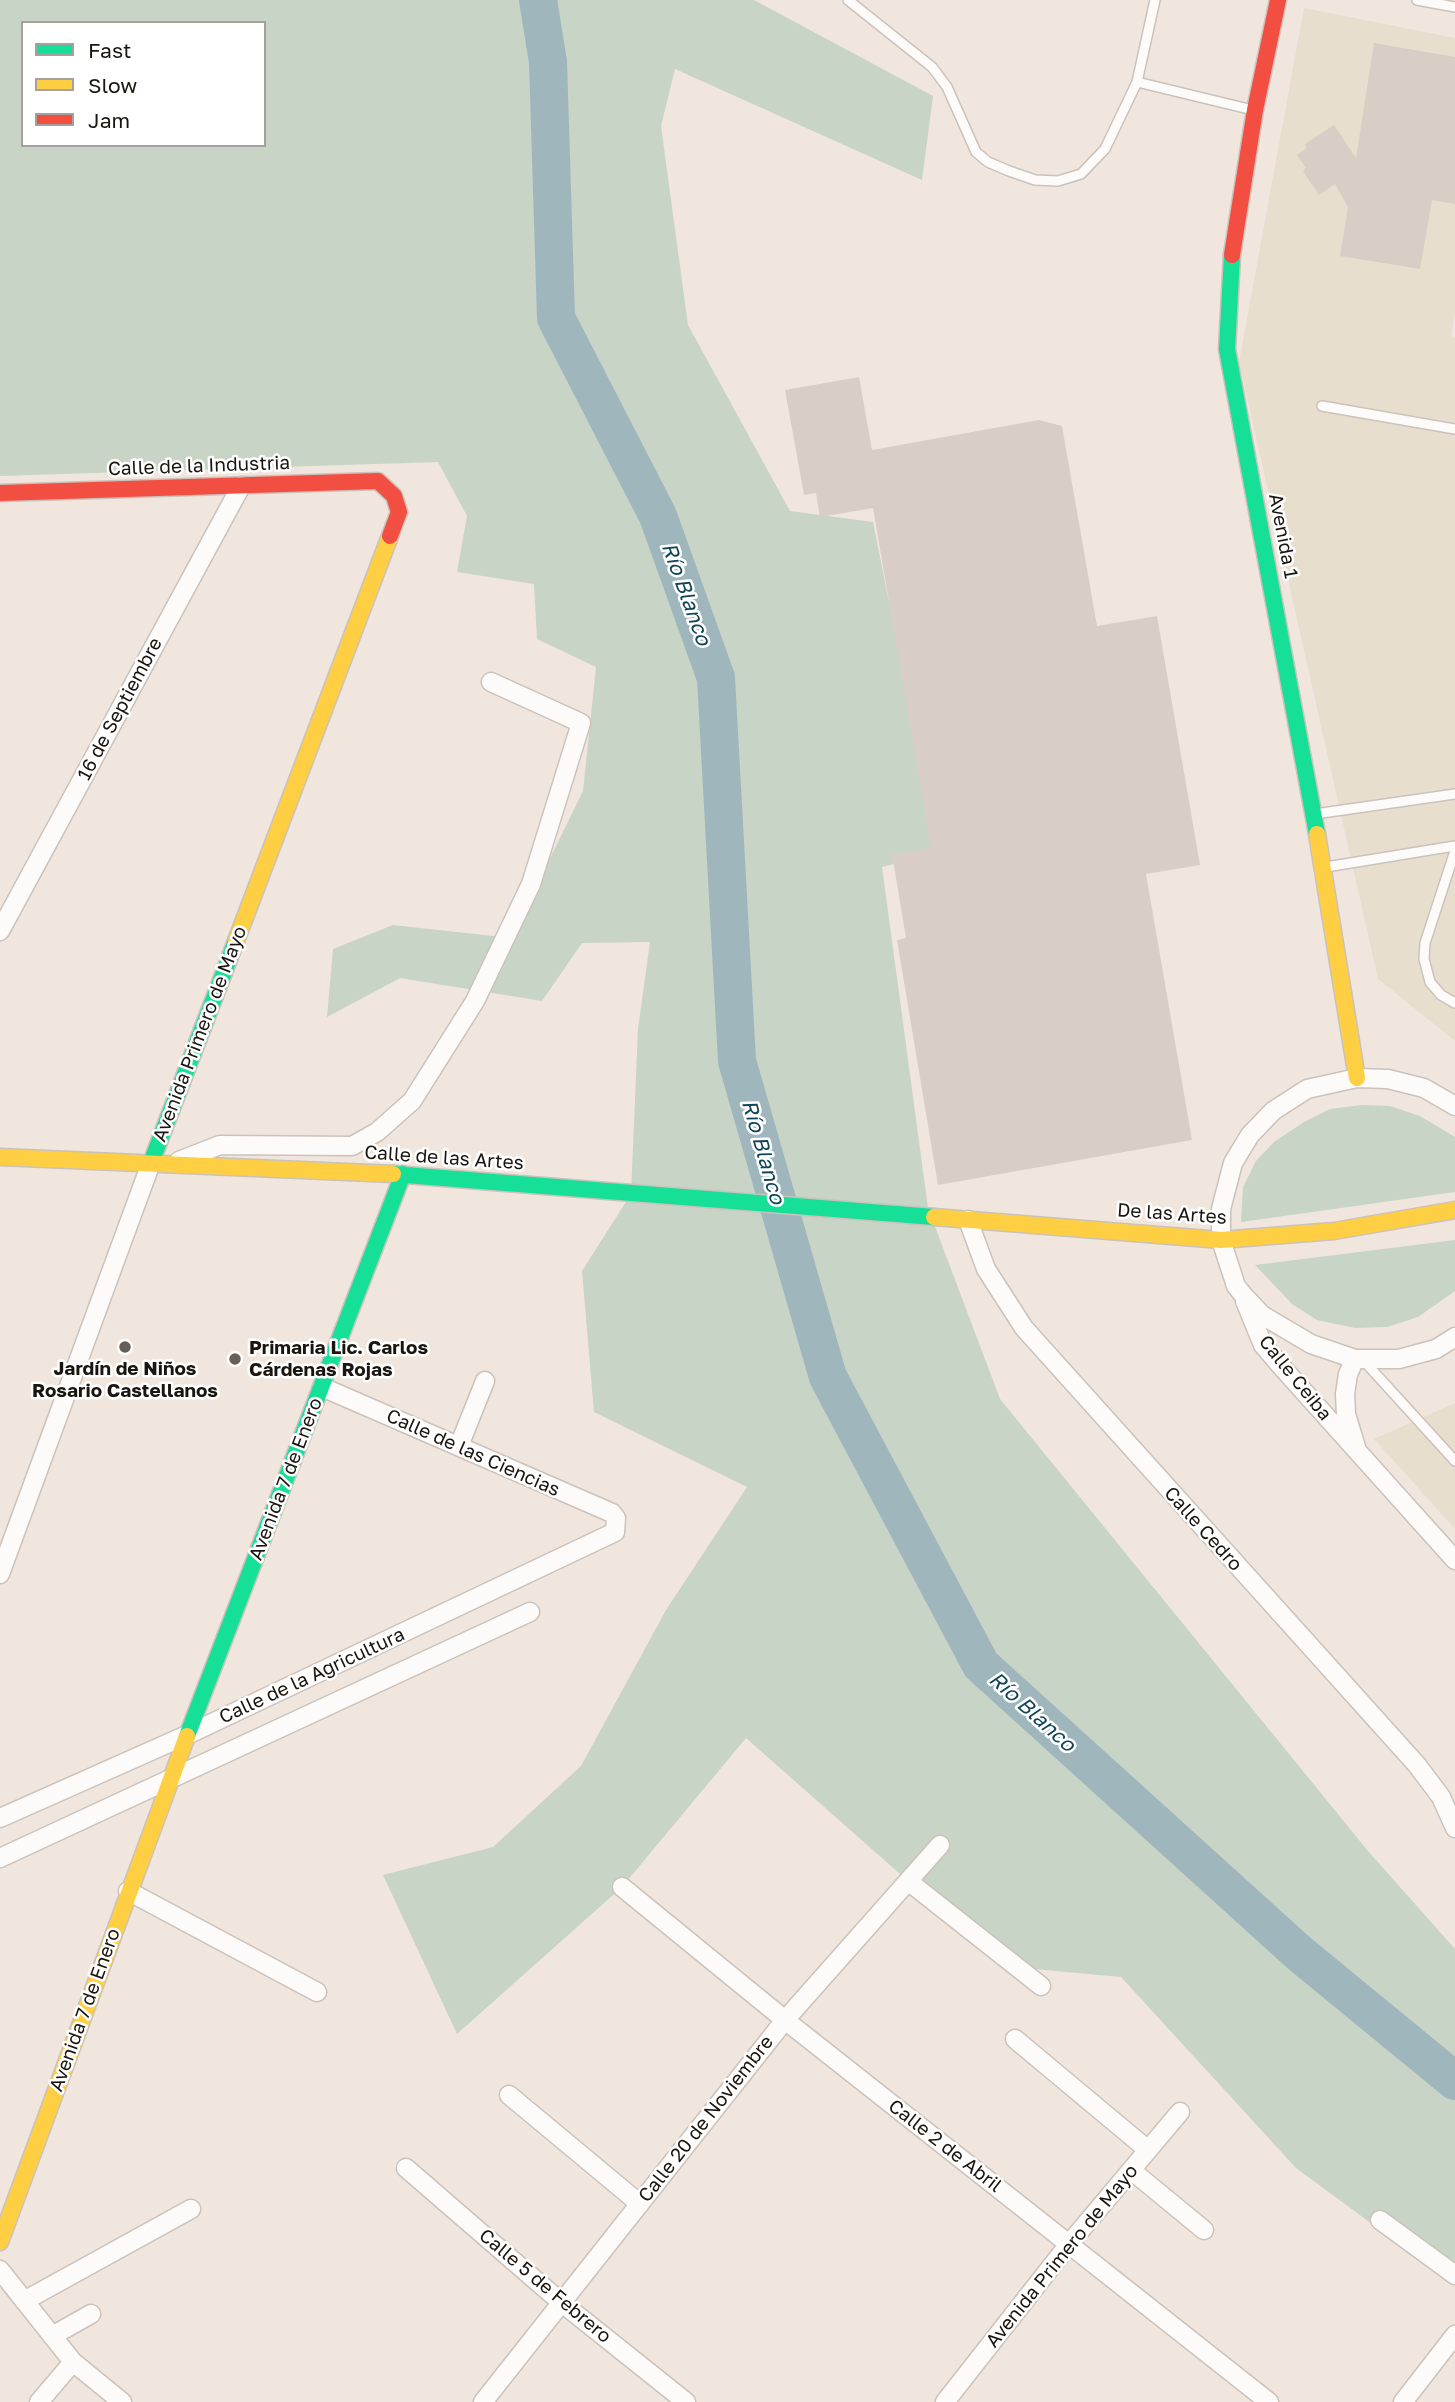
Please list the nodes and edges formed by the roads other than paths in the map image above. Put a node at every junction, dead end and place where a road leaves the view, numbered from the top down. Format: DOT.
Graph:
graph roads {
  1 [pos="848,0"];
  2 [pos="1155,0"];
  3 [pos="1279,0"];
  4 [pos="1418,0"];
  5 [pos="1455,7"];
  6 [pos="1137,82"];
  7 [pos="1255,110"];
  8 [pos="1322,406"];
  9 [pos="1455,429"];
  10 [pos="241,486"];
  11 [pos="0,493"];
  12 [pos="394,496"];
  13 [pos="491,682"];
  14 [pos="1455,794"];
  15 [pos="1314,814"];
  16 [pos="1455,849"];
  17 [pos="1324,867"];
  18 [pos="0,931"];
  19 [pos="1455,1003"];
  20 [pos="1357,1078"];
  21 [pos="1455,1106"];
  22 [pos="0,1157"];
  23 [pos="150,1163"];
  24 [pos="170,1164"];
  25 [pos="403,1174"];
  26 [pos="1455,1210"];
  27 [pos="884,1213"];
  28 [pos="968,1220"];
  29 [pos="1220,1240"];
  30 [pos="1244,1296"];
  31 [pos="1455,1337"];
  32 [pos="1359,1359"];
  33 [pos="485,1381"];
  34 [pos="321,1387"];
  35 [pos="459,1446"];
  36 [pos="1358,1454"];
  37 [pos="1455,1461"];
  38 [pos="617,1525"];
  39 [pos="1455,1560"];
  40 [pos="0,1574"];
  41 [pos="530,1612"];
  42 [pos="187,1740"];
  43 [pos="174,1771"];
  44 [pos="0,1818"];
  45 [pos="1455,1828"];
  46 [pos="940,1845"];
  47 [pos="0,1858"];
  48 [pos="908,1881"];
  49 [pos="622,1887"];
  50 [pos="128,1891"];
  51 [pos="1041,1986"];
  52 [pos="317,1992"];
  53 [pos="785,2020"];
  54 [pos="1015,2039"];
  55 [pos="509,2095"];
  56 [pos="1180,2112"];
  57 [pos="1148,2150"];
  58 [pos="406,2168"];
  59 [pos="1131,2170"];
  60 [pos="640,2204"];
  61 [pos="191,2209"];
  62 [pos="1380,2220"];
  63 [pos="1204,2230"];
  64 [pos="0,2242"];
  65 [pos="1069,2244"];
  66 [pos="0,2270"];
  67 [pos="1455,2275"];
  68 [pos="24,2301"];
  69 [pos="562,2303"];
  70 [pos="91,2314"];
  71 [pos="1455,2335"];
  72 [pos="52,2336"];
  73 [pos="73,2362"];
  74 [pos="39,2402"];
  75 [pos="122,2402"];
  76 [pos="483,2402"];
  77 [pos="686,2402"];
  78 [pos="945,2402"];
  79 [pos="1269,2402"];
  80 [pos="1403,2402"];
  1 -- 6 [label="lane"];
  2 -- 6 [label="lane"];
  3 -- 7 [label="street, Avenida 1"];
  4 -- 5 [label="lane"];
  6 -- 7 [label="lane"];
  7 -- 15 [label="street, Avenida 1"];
  8 -- 9 [label="lane"];
  10 -- 11 [label="street, Calle de la Industria"];
  10 -- 12 [label="street, Calle de la Industria"];
  10 -- 18 [label="street, 16 de Septiembre"];
  12 -- 23 [label="street, Avenida Primero de Mayo"];
  13 -- 24 [label="street"];
  14 -- 15 [label="lane"];
  15 -- 17 [label="street, Avenida 1"];
  16 -- 17 [label="lane"];
  16 -- 19 [label="lane"];
  17 -- 20 [label="street, Avenida 1"];
  20 -- 21 [label="street"];
  20 -- 29 [label="street"];
  22 -- 23 [label="street, Calle de las Artes"];
  23 -- 24 [label="street, Calle de las Artes"];
  23 -- 40 [label="street, Avenida Primero de Mayo"];
  24 -- 25 [label="street, Calle de las Artes"];
  25 -- 27 [label="street, Calle de las Artes"];
  25 -- 34 [label="street, Avenida 7 de Enero"];
  26 -- 29 [label="street, De las Artes"];
  27 -- 28 [label="street, De las Artes"];
  28 -- 29 [label="street, De las Artes"];
  28 -- 45 [label="street, Calle Cedro"];
  29 -- 30 [label="street, Calle Ceiba"];
  30 -- 32 [label="street"];
  30 -- 36 [label="street, Calle Ceiba"];
  31 -- 32 [label="street"];
  32 -- 36 [label="street, Calle Ceiba"];
  32 -- 37 [label="lane"];
  33 -- 35 [label="street"];
  34 -- 35 [label="street, Calle de las Ciencias"];
  34 -- 42 [label="street, Avenida 7 de Enero"];
  35 -- 38 [label="street, Calle de las Ciencias"];
  36 -- 39 [label="street, Calle Ceiba"];
  38 -- 42 [label="street, Calle de la Agricultura"];
  41 -- 43 [label="street, Calle de la Agricultura"];
  42 -- 43 [label="street, Avenida 7 de Enero"];
  42 -- 44 [label="street, Calle de la Agricultura"];
  43 -- 47 [label="street, Calle de la Agricultura"];
  43 -- 50 [label="street, Avenida 7 de Enero"];
  46 -- 48 [label="street, Calle 20 de Noviembre"];
  48 -- 51 [label="street"];
  48 -- 53 [label="street, Calle 20 de Noviembre"];
  49 -- 53 [label="street, Calle 2 de Abril"];
  50 -- 52 [label="street"];
  50 -- 64 [label="street, Avenida 7 de Enero"];
  53 -- 60 [label="street, Calle 20 de Noviembre"];
  53 -- 65 [label="street, Calle 2 de Abril"];
  54 -- 57 [label="street"];
  55 -- 60 [label="street"];
  56 -- 57 [label="street, Avenida Primero de Mayo"];
  57 -- 59 [label="street, Avenida Primero de Mayo"];
  58 -- 69 [label="street, Calle 5 de Febrero"];
  59 -- 63 [label="street"];
  59 -- 65 [label="street, Avenida Primero de Mayo"];
  60 -- 69 [label="street, Calle 20 de Noviembre"];
  61 -- 68 [label="street"];
  62 -- 67 [label="street"];
  65 -- 78 [label="street, Avenida Primero de Mayo"];
  65 -- 79 [label="street, Calle 2 de Abril"];
  66 -- 68 [label="street"];
  68 -- 72 [label="street"];
  69 -- 76 [label="street, Calle 20 de Noviembre"];
  69 -- 77 [label="street, Calle 5 de Febrero"];
  70 -- 72 [label="street"];
  71 -- 80 [label="street"];
  72 -- 73 [label="street"];
  73 -- 74 [label="street"];
  73 -- 75 [label="street"];
}
